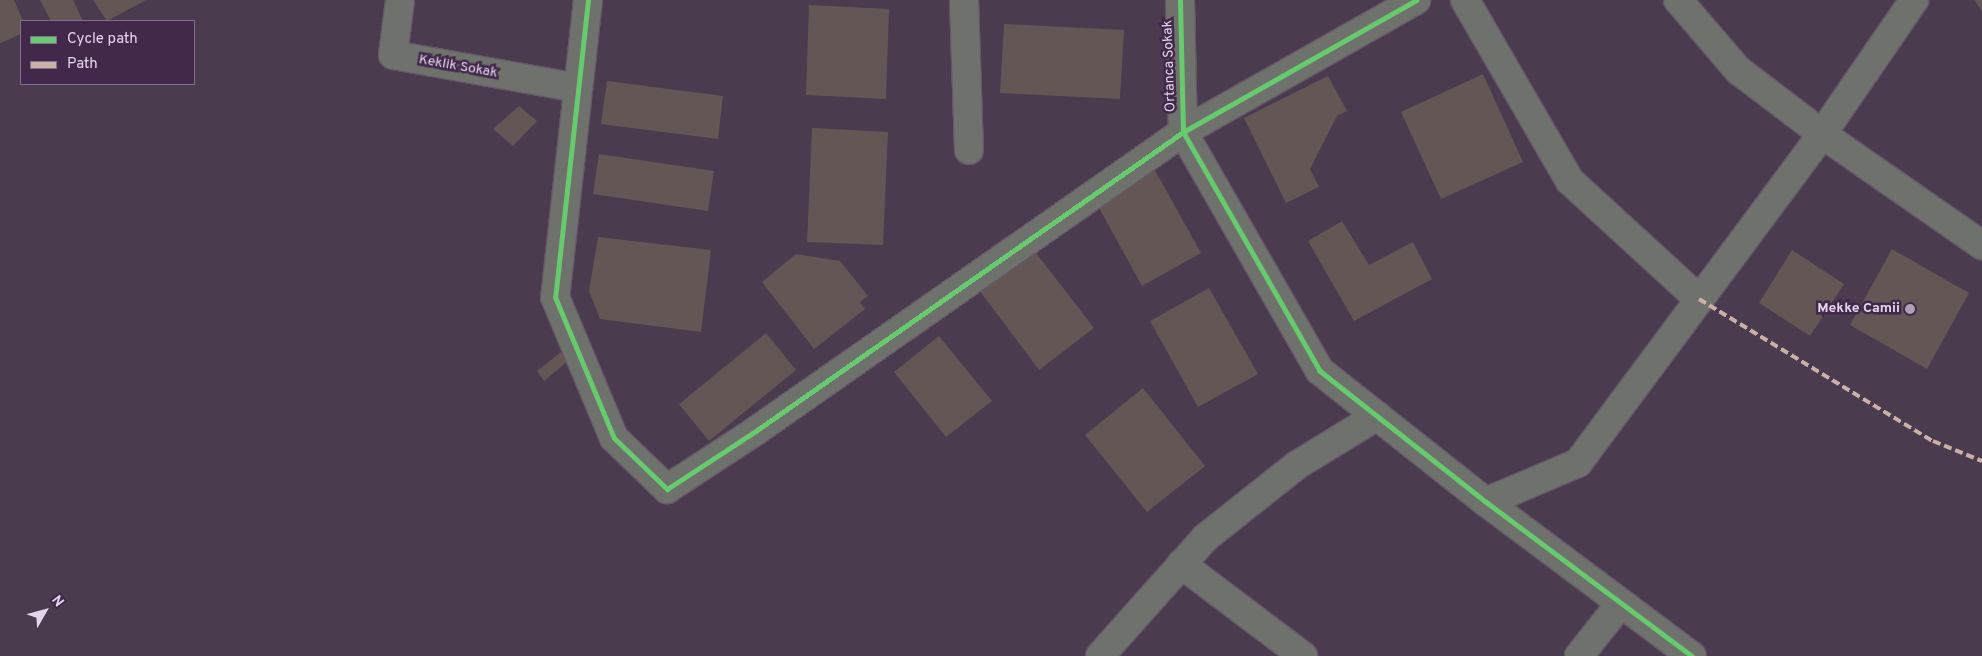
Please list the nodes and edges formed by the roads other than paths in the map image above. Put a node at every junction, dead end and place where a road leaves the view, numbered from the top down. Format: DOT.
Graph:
graph roads {
  1 [pos="400,0"];
  2 [pos="588,0"];
  3 [pos="964,0"];
  4 [pos="1180,0"];
  5 [pos="1416,0"];
  6 [pos="1465,0"];
  7 [pos="1678,0"];
  8 [pos="1914,0"];
  9 [pos="578,88"];
  10 [pos="1184,132"];
  11 [pos="1822,134"];
  12 [pos="970,150"];
  13 [pos="1982,245"];
  14 [pos="1699,299"];
  15 [pos="1377,416"];
  16 [pos="1486,502"];
  17 [pos="1181,564"];
  18 [pos="1620,604"];
  19 [pos="1100,656"];
  20 [pos="1303,656"];
  21 [pos="1579,656"];
  22 [pos="1692,656"];
  1 -- 9 [label="street, Keklik Sokak"];
  2 -- 9 [label="street"];
  3 -- 12 [label="street"];
  4 -- 10 [label="street, Ortanca Sokak"];
  5 -- 10 [label="street"];
  6 -- 14 [label="street"];
  7 -- 11 [label="street"];
  8 -- 11 [label="street"];
  9 -- 10 [label="street"];
  10 -- 15 [label="street"];
  11 -- 13 [label="street"];
  11 -- 14 [label="street"];
  14 -- 16 [label="street"];
  15 -- 16 [label="street"];
  15 -- 17 [label="street"];
  16 -- 18 [label="street"];
  17 -- 19 [label="street"];
  17 -- 20 [label="street"];
  18 -- 21 [label="street"];
  18 -- 22 [label="street"];
}
